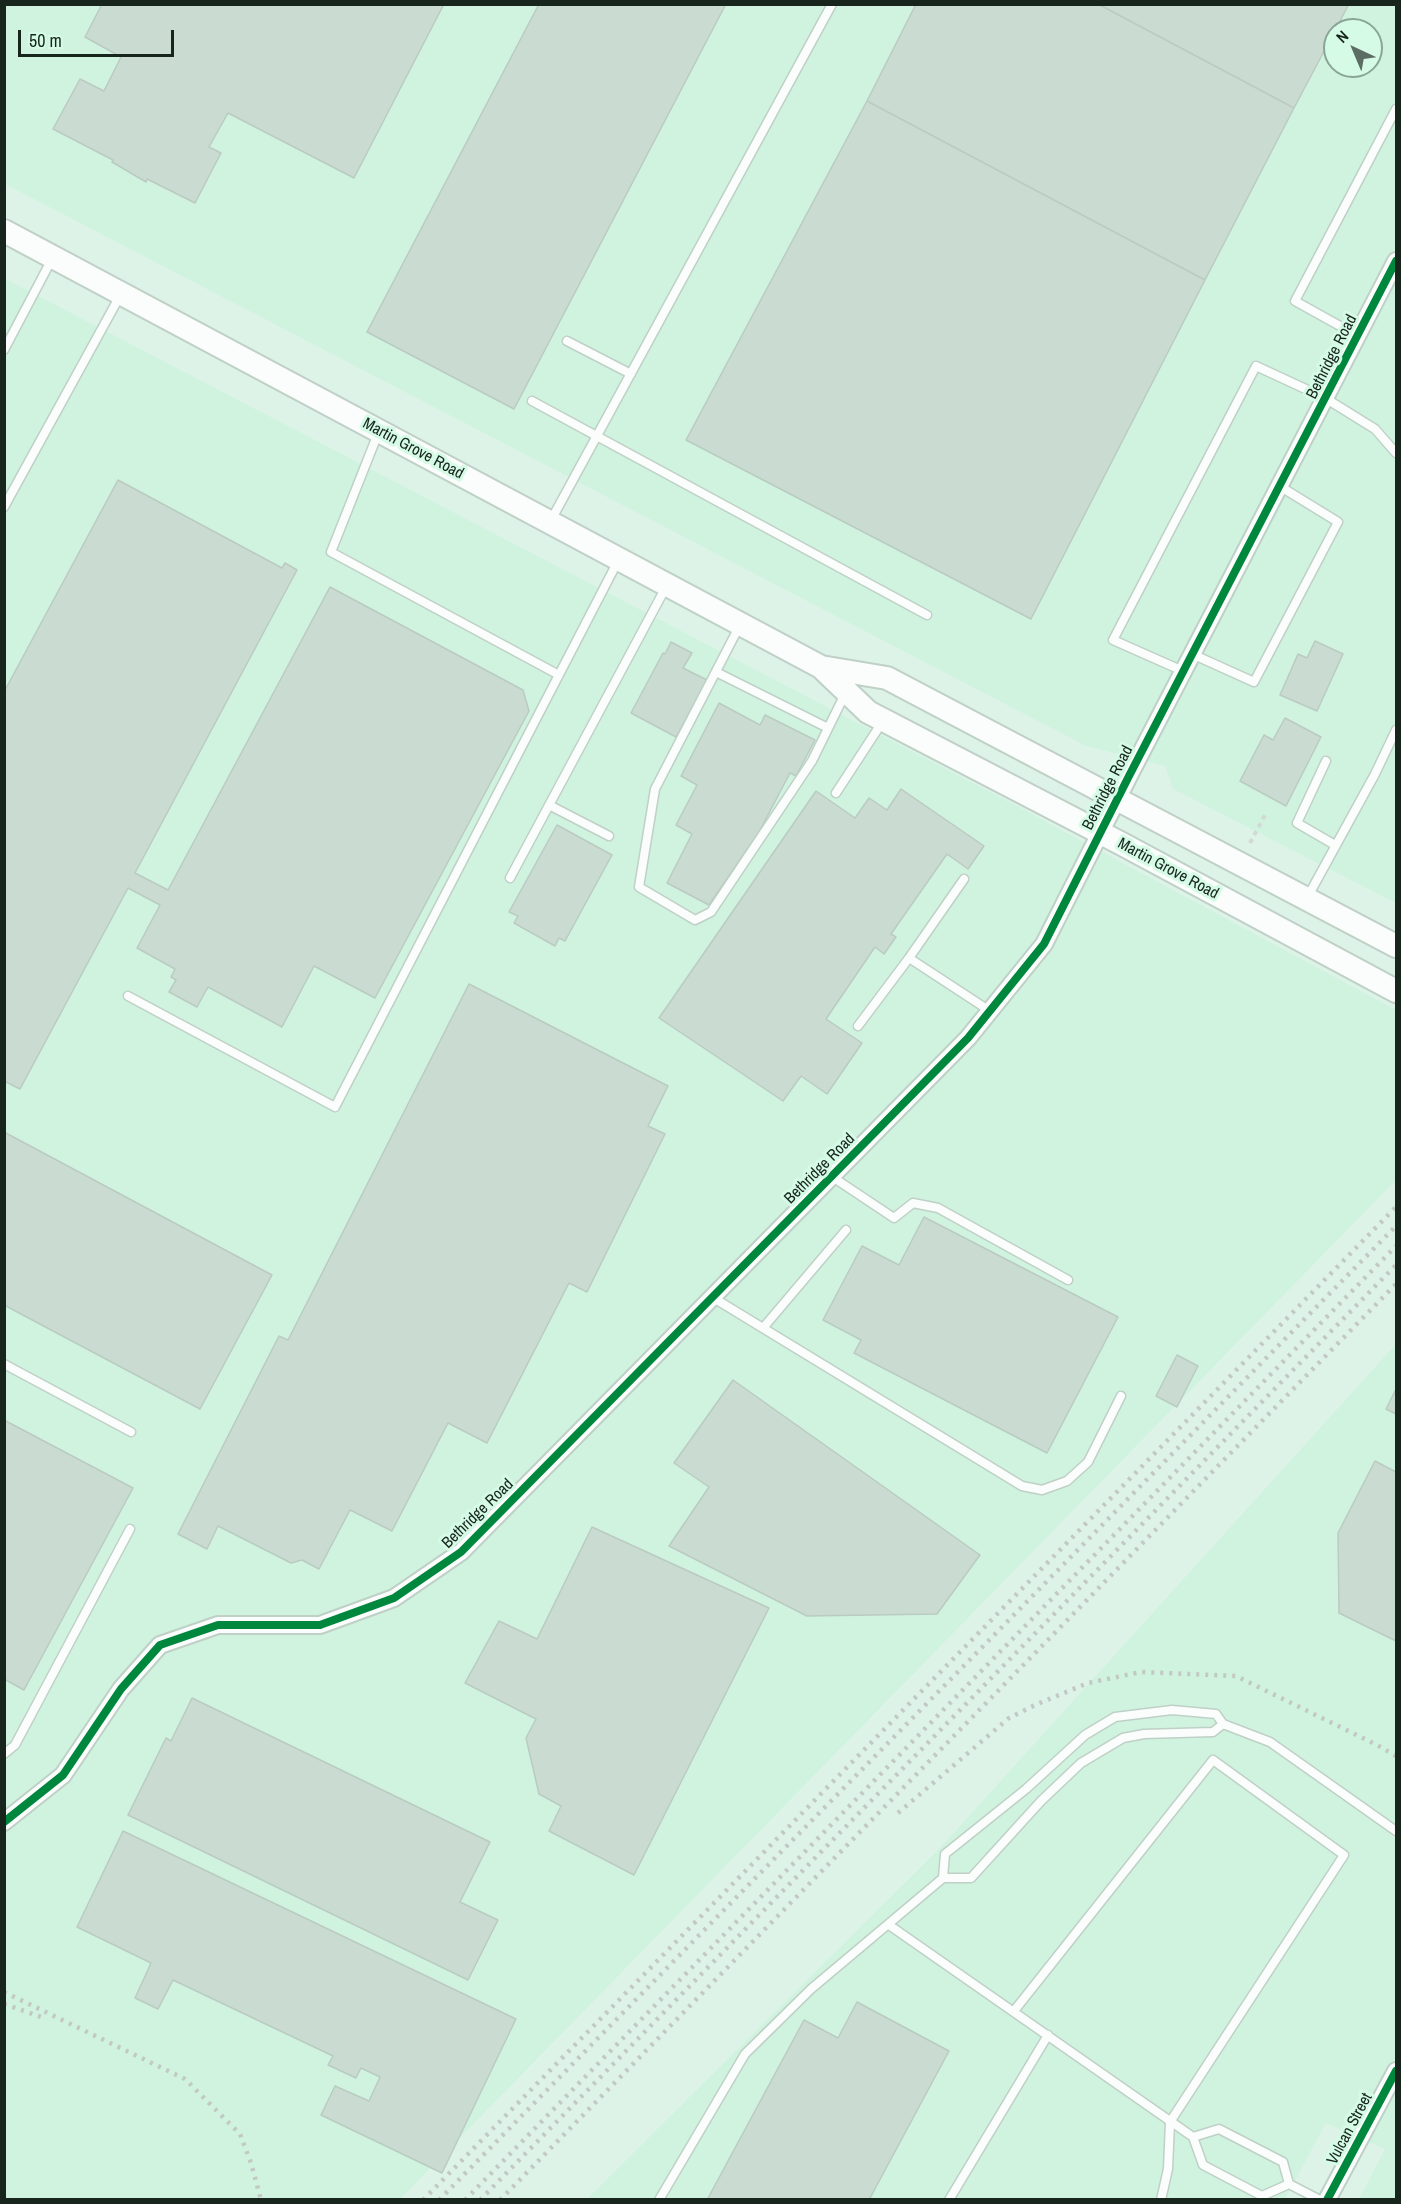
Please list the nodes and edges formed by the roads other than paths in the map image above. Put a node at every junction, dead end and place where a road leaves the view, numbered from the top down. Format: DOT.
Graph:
graph roads {
  1 [pos="832,4"];
  2 [pos="1396,110"];
  3 [pos="4,231"];
  4 [pos="53,257"];
  5 [pos="1396,261"];
  6 [pos="122,293"];
  7 [pos="1358,336"];
  8 [pos="567,341"];
  9 [pos="4,350"];
  10 [pos="631,374"];
  11 [pos="1325,398"];
  12 [pos="532,401"];
  13 [pos="379,431"];
  14 [pos="597,436"];
  15 [pos="1396,453"];
  16 [pos="1281,488"];
  17 [pos="4,507"];
  18 [pos="550,522"];
  19 [pos="619,559"];
  20 [pos="667,584"];
  21 [pos="927,615"];
  22 [pos="741,625"];
  23 [pos="1192,654"];
  24 [pos="822,667"];
  25 [pos="1183,671"];
  26 [pos="716,672"];
  27 [pos="559,675"];
  28 [pos="847,691"];
  29 [pos="883,720"];
  30 [pos="828,728"];
  31 [pos="1395,736"];
  32 [pos="1326,760"];
  33 [pos="836,793"];
  34 [pos="1118,799"];
  35 [pos="549,805"];
  36 [pos="1100,833"];
  37 [pos="609,836"];
  38 [pos="1335,845"];
  39 [pos="510,878"];
  40 [pos="964,879"];
  41 [pos="1307,899"];
  42 [pos="1396,946"];
  43 [pos="909,958"];
  44 [pos="1396,991"];
  45 [pos="128,996"];
  46 [pos="990,1011"];
  47 [pos="858,1026"];
  48 [pos="831,1176"];
  49 [pos="846,1230"];
  50 [pos="1068,1280"];
  51 [pos="712,1297"];
  52 [pos="763,1328"];
  53 [pos="4,1364"];
  54 [pos="1121,1396"];
  55 [pos="131,1432"];
  56 [pos="130,1529"];
  57 [pos="1223,1724"];
  58 [pos="4,1754"];
  59 [pos="4,1822"];
  60 [pos="1396,1831"];
  61 [pos="944,1878"];
  62 [pos="889,1925"];
  63 [pos="1014,2011"];
  64 [pos="1048,2035"];
  65 [pos="1396,2071"];
  66 [pos="1170,2122"];
  67 [pos="1193,2137"];
  68 [pos="1289,2184"];
  69 [pos="659,2199"];
  70 [pos="949,2199"];
  71 [pos="1161,2199"];
  72 [pos="1320,2199"];
  73 [pos="1327,2199"];
  1 -- 10 [label="lane"];
  2 -- 7 [label="lane"];
  3 -- 4 [label="main road, Martin Grove Road"];
  4 -- 6 [label="main road, Martin Grove Road"];
  4 -- 9 [label="lane"];
  5 -- 7 [label="street, Bethridge Road"];
  6 -- 13 [label="main road, Martin Grove Road"];
  6 -- 17 [label="lane"];
  7 -- 11 [label="street, Bethridge Road"];
  8 -- 10 [label="lane"];
  10 -- 14 [label="lane"];
  11 -- 15 [label="lane"];
  11 -- 16 [label="street, Bethridge Road"];
  11 -- 25 [label="lane"];
  12 -- 14 [label="lane"];
  13 -- 18 [label="main road, Martin Grove Road"];
  13 -- 27 [label="lane"];
  14 -- 18 [label="lane"];
  14 -- 21 [label="lane"];
  16 -- 23 [label="street, Bethridge Road"];
  16 -- 23 [label="lane"];
  18 -- 19 [label="main road, Martin Grove Road"];
  19 -- 20 [label="main road, Martin Grove Road"];
  19 -- 27 [label="lane"];
  20 -- 22 [label="main road, Martin Grove Road"];
  20 -- 35 [label="lane"];
  22 -- 24 [label="main road, Martin Grove Road"];
  22 -- 26 [label="lane"];
  23 -- 25 [label="street, Bethridge Road"];
  24 -- 28 [label="main road, Martin Grove Road"];
  24 -- 34 [label="main road, Martin Grove Road"];
  25 -- 34 [label="street, Bethridge Road"];
  26 -- 30 [label="lane"];
  26 -- 30 [label="lane"];
  27 -- 45 [label="lane"];
  28 -- 29 [label="main road, Martin Grove Road"];
  28 -- 30 [label="lane"];
  29 -- 33 [label="lane"];
  29 -- 36 [label="main road, Martin Grove Road"];
  31 -- 38 [label="lane"];
  32 -- 38 [label="lane"];
  34 -- 36 [label="street, Bethridge Road"];
  34 -- 41 [label="main road, Martin Grove Road"];
  35 -- 37 [label="lane"];
  35 -- 39 [label="lane"];
  36 -- 44 [label="main road, Martin Grove Road"];
  36 -- 46 [label="street, Bethridge Road"];
  38 -- 41 [label="lane"];
  40 -- 43 [label="lane"];
  41 -- 42 [label="main road, Martin Grove Road"];
  43 -- 46 [label="lane"];
  43 -- 47 [label="lane"];
  46 -- 48 [label="street, Bethridge Road"];
  48 -- 50 [label="lane"];
  48 -- 51 [label="street, Bethridge Road"];
  49 -- 52 [label="lane"];
  51 -- 52 [label="lane"];
  51 -- 59 [label="street, Bethridge Road"];
  52 -- 54 [label="lane"];
  53 -- 55 [label="lane"];
  56 -- 58 [label="lane"];
  57 -- 60 [label="lane"];
  57 -- 61 [label="lane"];
  57 -- 61 [label="lane"];
  61 -- 62 [label="lane"];
  62 -- 63 [label="lane"];
  62 -- 69 [label="lane"];
  63 -- 64 [label="lane"];
  63 -- 66 [label="lane"];
  64 -- 66 [label="lane"];
  64 -- 70 [label="lane"];
  65 -- 73 [label="street, Vulcan Street"];
  66 -- 67 [label="lane"];
  66 -- 71 [label="lane"];
  67 -- 68 [label="lane"];
  67 -- 68 [label="lane"];
  68 -- 72 [label="lane"];
}
